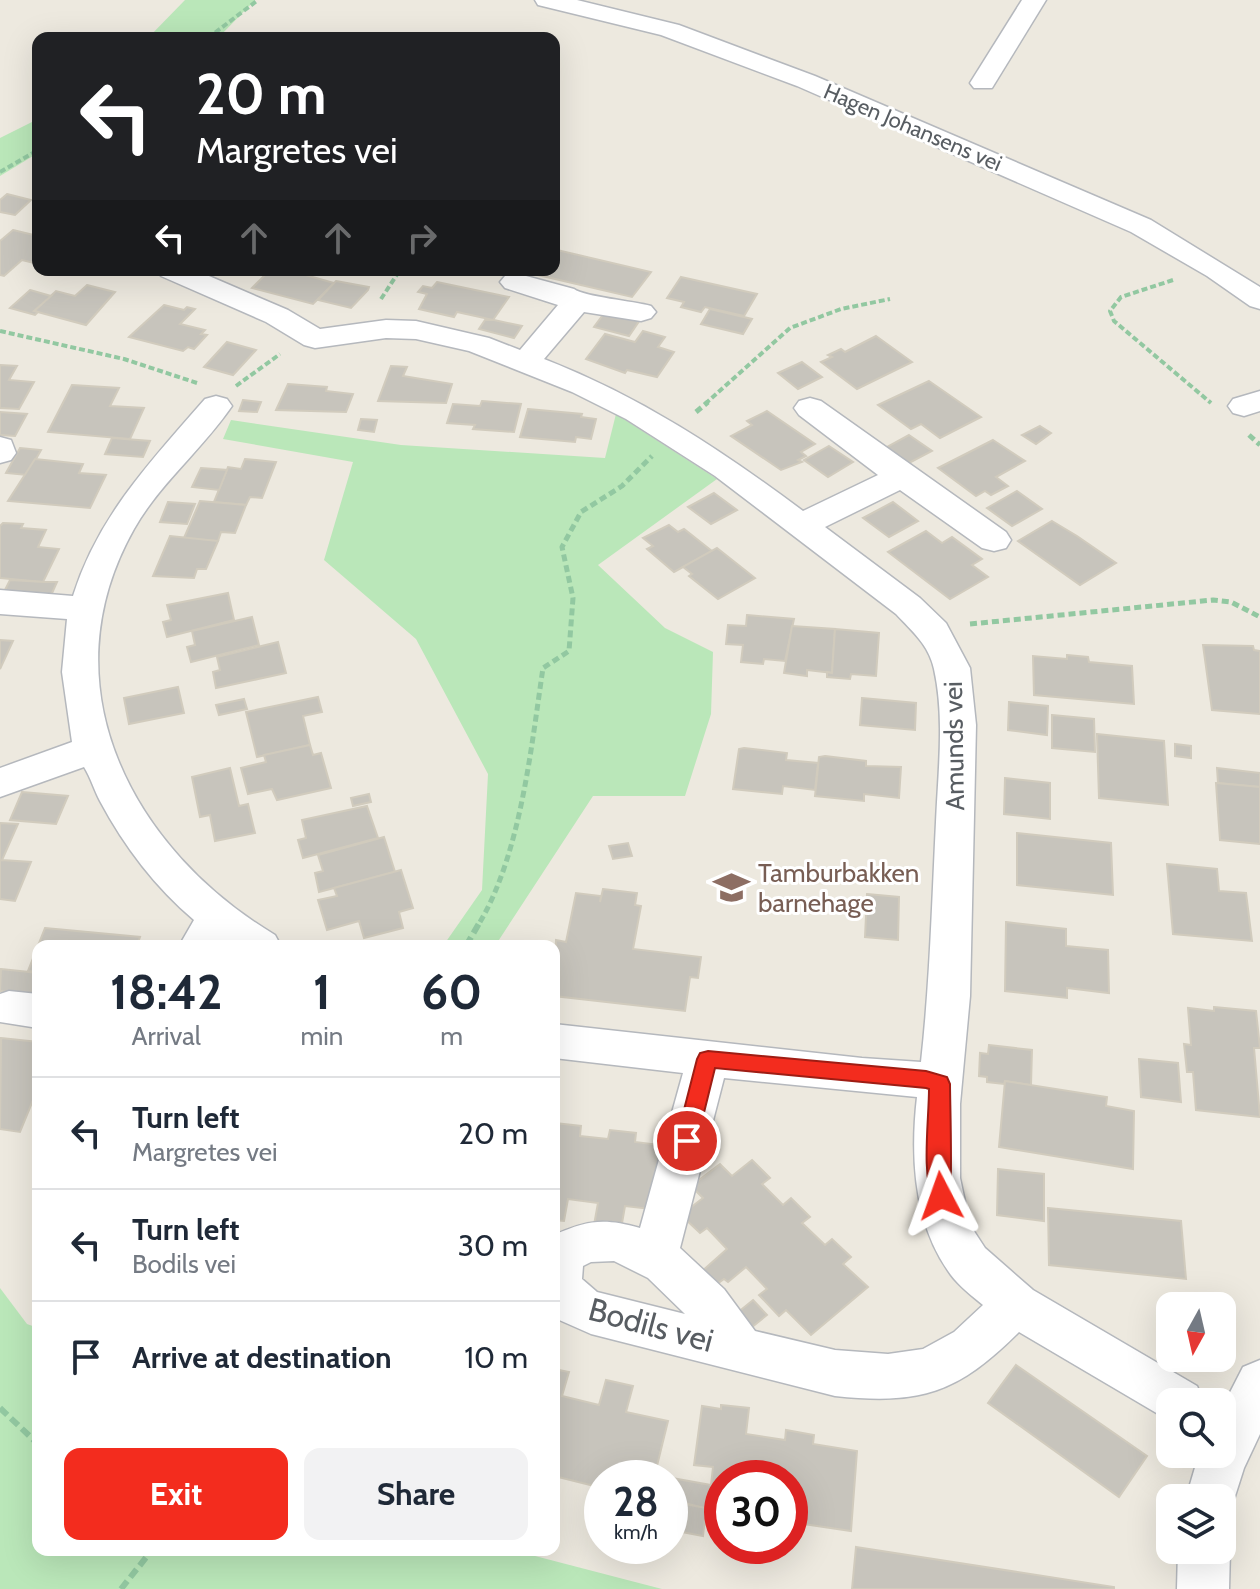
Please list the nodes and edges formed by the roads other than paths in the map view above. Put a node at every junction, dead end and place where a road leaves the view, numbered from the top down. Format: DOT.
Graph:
graph roads {
  1 [pos="547,0"];
  2 [pos="1034,0"];
  3 [pos="983,83"];
  4 [pos="208,276"];
  5 [pos="515,282"];
  6 [pos="1260,300"];
  7 [pos="574,303"];
  8 [pos="641,312"];
  9 [pos="526,361"];
  10 [pos="222,401"];
  11 [pos="810,408"];
  12 [pos="902,476"];
  13 [pos="800,524"];
  14 [pos="994,540"];
  15 [pos="0,602"];
  16 [pos="86,609"];
  17 [pos="93,749"];
  18 [pos="0,783"];
  19 [pos="208,931"];
  20 [pos="240,940"];
  21 [pos="560,1042"];
  22 [pos="708,1059"];
  23 [pos="940,1084"];
  24 [pos="655,1255"];
  25 [pos="560,1264"];
  26 [pos="560,1287"];
  27 [pos="1016,1305"];
  28 [pos="739,1348"];
  29 [pos="1260,1383"];
  30 [pos="1156,1388"];
  31 [pos="1236,1417"];
  32 [pos="1204,1564"];
  33 [pos="1203,1589"];
  1 -- 6 [label="street, Hagen Johansens vei"];
  2 -- 3 [label="street"];
  4 -- 9 [label="street, Amunds vei"];
  5 -- 7 [label="street"];
  7 -- 8 [label="street"];
  7 -- 9 [label="street"];
  9 -- 13 [label="street, Amunds vei"];
  10 -- 16 [label="street"];
  11 -- 12 [label="street"];
  12 -- 13 [label="street"];
  12 -- 14 [label="street"];
  13 -- 23 [label="street, Amunds vei"];
  15 -- 16 [label="street"];
  16 -- 17 [label="street"];
  17 -- 18 [label="street"];
  17 -- 19 [label="street"];
  19 -- 20 [label="street"];
  21 -- 22 [label="street"];
  22 -- 23 [label="street"];
  22 -- 24 [label="street"];
  23 -- 27 [label="street, Amunds vei"];
  24 -- 25 [label="street, Bodils vei"];
  24 -- 28 [label="street, Bodils vei"];
  26 -- 28 [label="street, Bodils vei"];
  27 -- 28 [label="street, Bodils vei"];
  27 -- 30 [label="street, Amunds vei"];
  29 -- 31 [label="street"];
  32 -- 33 [label="street"];
}
